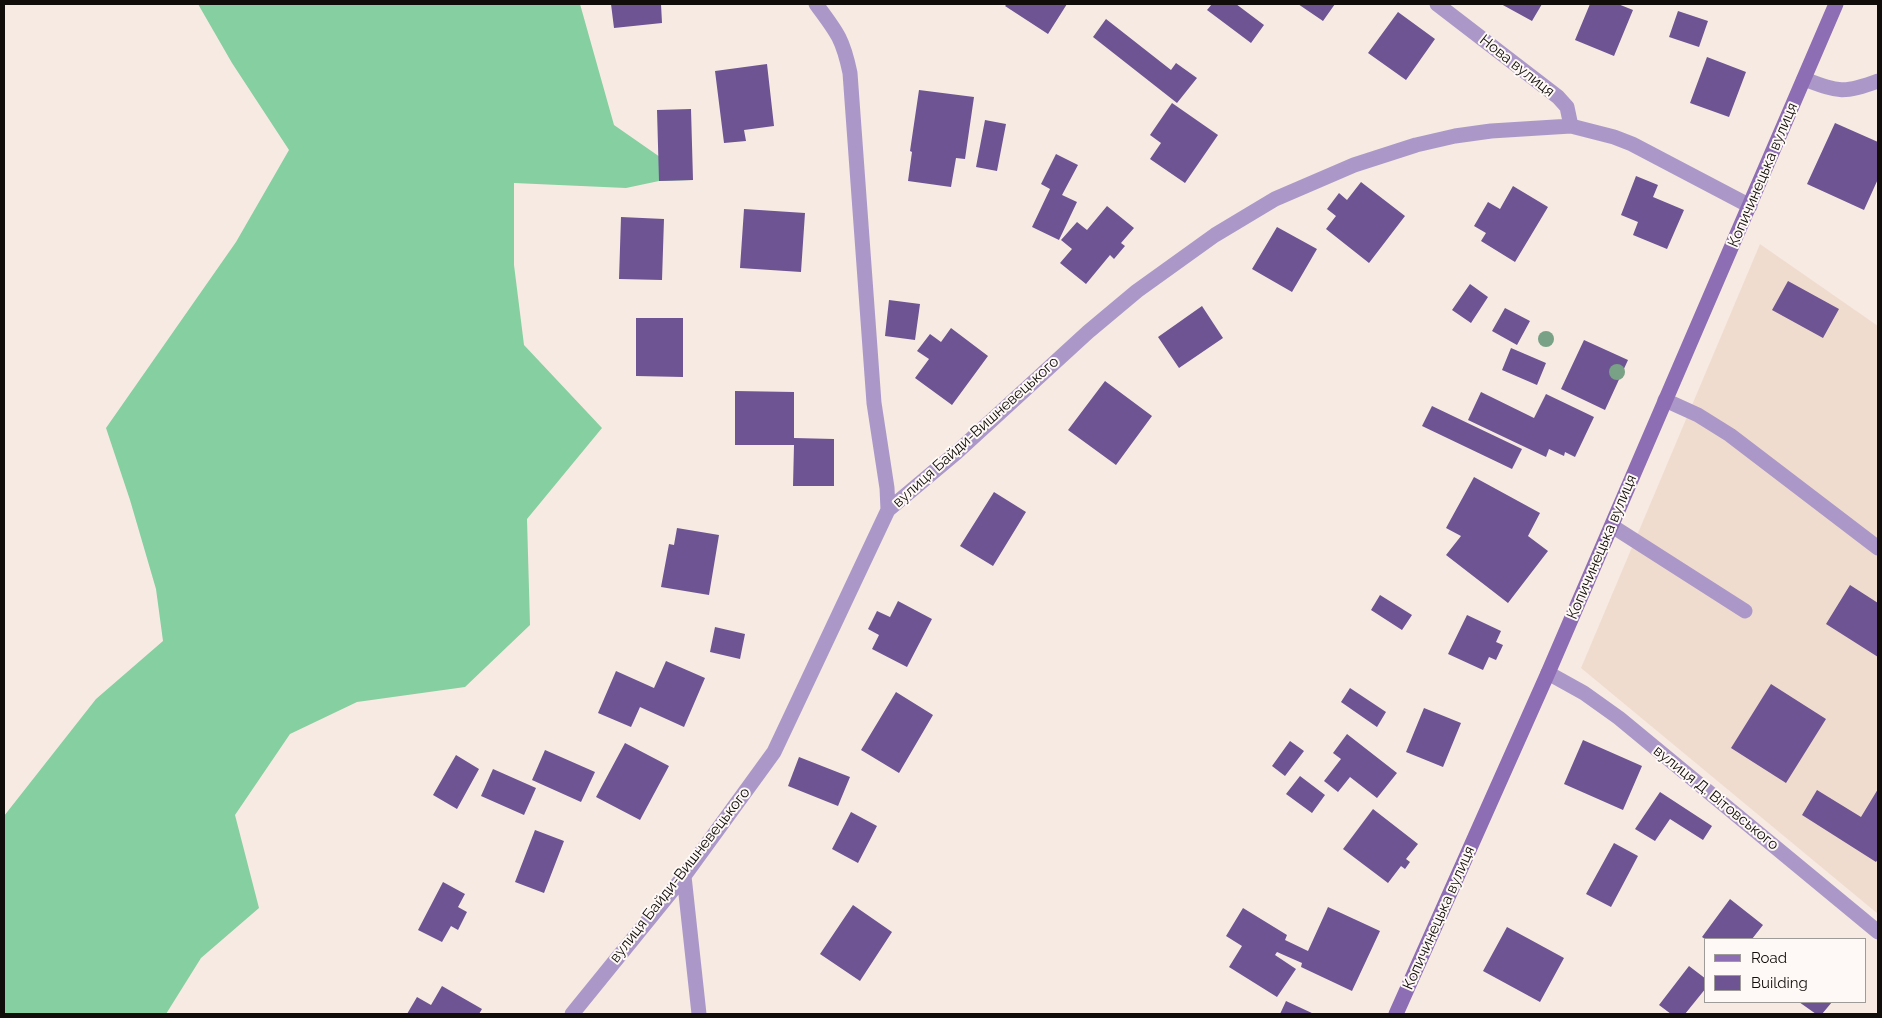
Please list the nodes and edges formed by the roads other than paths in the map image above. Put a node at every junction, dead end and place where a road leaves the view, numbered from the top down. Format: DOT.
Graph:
graph roads {
  1 [pos="816,4"];
  2 [pos="1437,4"];
  3 [pos="1836,4"];
  4 [pos="1804,78"];
  5 [pos="1878,82"];
  6 [pos="1571,126"];
  7 [pos="1750,206"];
  8 [pos="1665,400"];
  9 [pos="888,510"];
  10 [pos="1612,526"];
  11 [pos="1878,548"];
  12 [pos="1745,611"];
  13 [pos="1548,673"];
  14 [pos="684,876"];
  15 [pos="1878,932"];
  16 [pos="572,1014"];
  17 [pos="699,1014"];
  18 [pos="1396,1014"];
  1 -- 9 [label="street"];
  2 -- 6 [label="street, Нова вулиця"];
  3 -- 4 [label="main road, Копичинецька вулиця"];
  4 -- 5 [label="street"];
  4 -- 7 [label="main road, Копичинецька вулиця"];
  6 -- 7 [label="street"];
  6 -- 9 [label="street, вулиця Байди-Вишневецького"];
  7 -- 8 [label="main road, Копичинецька вулиця"];
  8 -- 10 [label="main road, Копичинецька вулиця"];
  8 -- 11 [label="street"];
  9 -- 14 [label="street, вулиця Байди-Вишневецького"];
  10 -- 12 [label="street"];
  10 -- 13 [label="main road, Копичинецька вулиця"];
  13 -- 15 [label="street, вулиця Д. Вітовського"];
  13 -- 18 [label="main road, Копичинецька вулиця"];
  14 -- 16 [label="street, вулиця Байди-Вишневецького"];
  14 -- 17 [label="street"];
}
